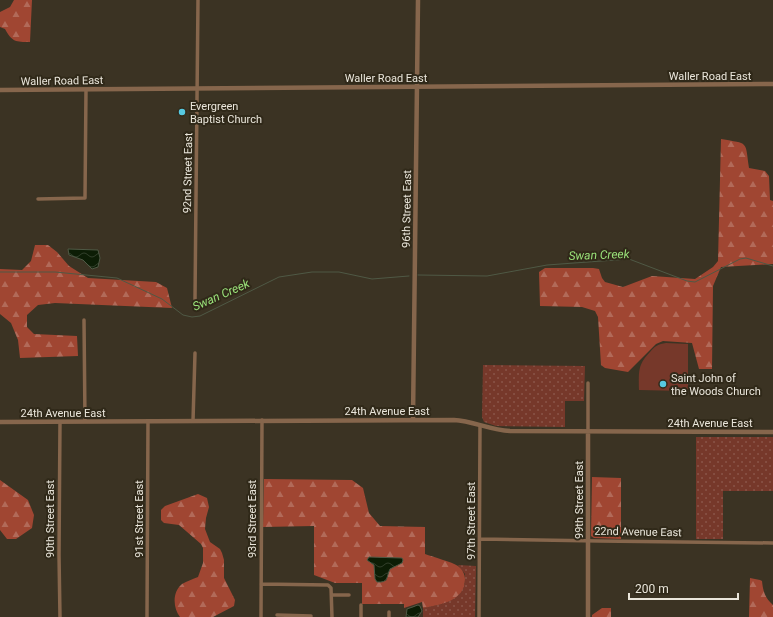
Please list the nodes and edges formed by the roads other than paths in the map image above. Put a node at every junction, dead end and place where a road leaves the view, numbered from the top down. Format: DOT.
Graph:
graph roads {
  1 [pos="198,0"];
  2 [pos="418,0"];
  3 [pos="773,84"];
  4 [pos="418,87"];
  5 [pos="198,89"];
  6 [pos="0,90"];
  7 [pos="86,90"];
  8 [pos="38,199"];
  9 [pos="195,299"];
  10 [pos="84,320"];
  11 [pos="195,353"];
  12 [pos="588,383"];
  13 [pos="413,419"];
  14 [pos="262,420"];
  15 [pos="84,421"];
  16 [pos="193,421"];
  17 [pos="0,422"];
  18 [pos="60,422"];
  19 [pos="148,422"];
  20 [pos="480,426"];
  21 [pos="588,432"];
  22 [pos="773,432"];
  23 [pos="480,538"];
  24 [pos="588,540"];
  25 [pos="773,542"];
  26 [pos="261,584"];
  27 [pos="332,595"];
  28 [pos="349,595"];
  29 [pos="361,605"];
  30 [pos="390,612"];
  31 [pos="277,615"];
  32 [pos="302,616"];
  33 [pos="311,616"];
  34 [pos="60,617"];
  35 [pos="148,617"];
  36 [pos="261,617"];
  37 [pos="332,617"];
  38 [pos="361,617"];
  39 [pos="390,617"];
  40 [pos="479,617"];
  41 [pos="588,617"];
  1 -- 5 [label="street, 92nd Street East"];
  2 -- 4 [label="street, 96th Street East"];
  3 -- 4 [label="street, Waller Road East"];
  4 -- 5 [label="street, Waller Road East"];
  4 -- 13 [label="street, 96th Street East"];
  5 -- 7 [label="street, Waller Road East"];
  5 -- 9 [label="street, 92nd Street East"];
  6 -- 7 [label="street, Waller Road East"];
  7 -- 8 [label="street"];
  10 -- 15 [label="street"];
  11 -- 16 [label="street"];
  12 -- 21 [label="street, 99th Street East"];
  13 -- 14 [label="street, 24th Avenue East"];
  13 -- 20 [label="street, 24th Avenue East"];
  14 -- 16 [label="street, 24th Avenue East"];
  14 -- 26 [label="street, 93rd Street East"];
  15 -- 18 [label="street, 24th Avenue East"];
  15 -- 19 [label="street, 24th Avenue East"];
  16 -- 19 [label="street, 24th Avenue East"];
  17 -- 18 [label="street, 24th Avenue East"];
  18 -- 34 [label="street, 90th Street East"];
  19 -- 35 [label="street, 91st Street East"];
  20 -- 21 [label="street, 24th Avenue East"];
  20 -- 23 [label="street, 97th Street East"];
  21 -- 22 [label="street, 24th Avenue East"];
  21 -- 24 [label="street, 99th Street East"];
  23 -- 24 [label="street, 22nd Avenue East"];
  23 -- 40 [label="street, 97th Street East"];
  24 -- 25 [label="street, 22nd Avenue East"];
  24 -- 41 [label="street, 99th Street East"];
  26 -- 27 [label="street"];
  26 -- 36 [label="street, 93rd Street East"];
  27 -- 28 [label="street"];
  27 -- 37 [label="street"];
  29 -- 38 [label="street"];
  30 -- 39 [label="street"];
  31 -- 32 [label="street"];
  32 -- 33 [label="street"];
}
